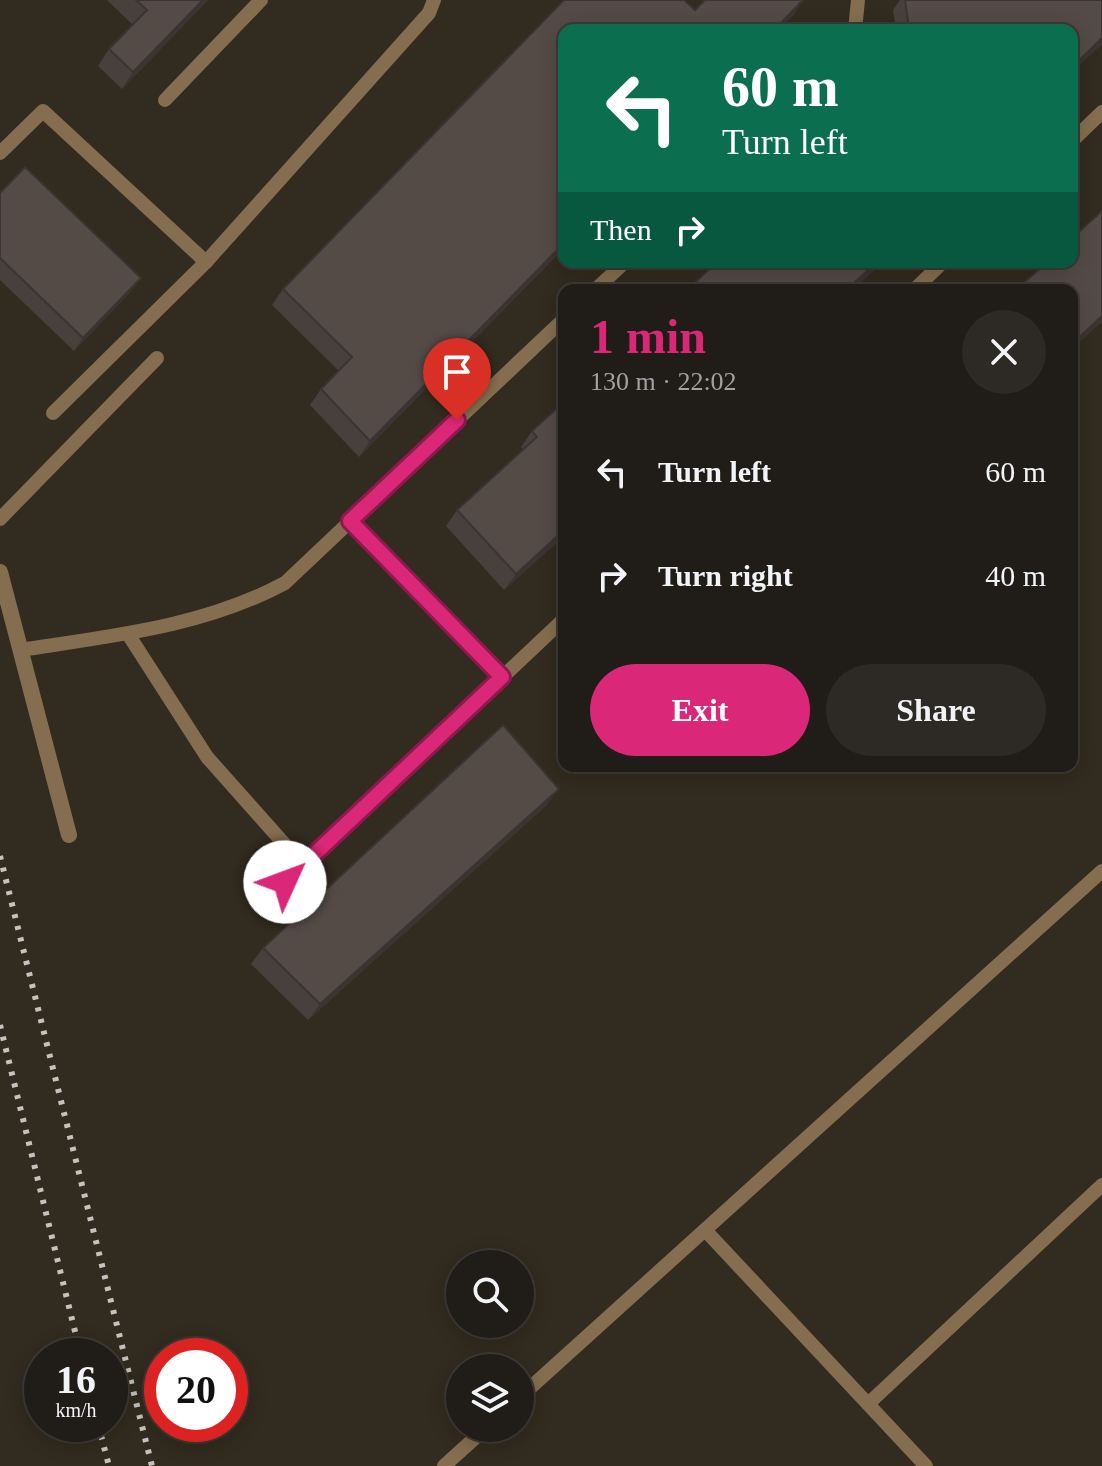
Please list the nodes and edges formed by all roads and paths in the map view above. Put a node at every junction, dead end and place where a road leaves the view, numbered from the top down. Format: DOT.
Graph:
graph roads {
  1 [pos="261,0"];
  2 [pos="434,0"];
  3 [pos="858,0"];
  4 [pos="856,24"];
  5 [pos="165,100"];
  6 [pos="1102,112"];
  7 [pos="1078,135"];
  8 [pos="0,153"];
  9 [pos="206,262"];
  10 [pos="619,268"];
  11 [pos="937,268"];
  12 [pos="601,284"];
  13 [pos="920,284"];
  14 [pos="558,325"];
  15 [pos="157,358"];
  16 [pos="53,413"];
  17 [pos="0,519"];
  18 [pos="350,521"];
  19 [pos="0,572"];
  20 [pos="558,625"];
  21 [pos="128,634"];
  22 [pos="20,650"];
  23 [pos="502,677"];
  24 [pos="69,835"];
  25 [pos="303,865"];
  26 [pos="1102,871"];
  27 [pos="285,882"];
  28 [pos="1102,1185"];
  29 [pos="705,1230"];
  30 [pos="534,1384"];
  31 [pos="868,1404"];
  32 [pos="471,1442"];
  33 [pos="444,1466"];
  34 [pos="926,1466"];
  1 -- 5 [label="lane"];
  2 -- 9 [label="lane"];
  3 -- 4 [label="lane"];
  6 -- 7 [label="lane"];
  8 -- 9 [label="lane"];
  9 -- 16 [label="lane"];
  10 -- 12 [label="lane"];
  11 -- 13 [label="lane"];
  14 -- 18 [label="lane"];
  15 -- 17 [label="lane"];
  18 -- 21 [label="lane"];
  18 -- 23 [label="lane"];
  19 -- 22 [label="street"];
  20 -- 23 [label="lane"];
  21 -- 22 [label="lane"];
  21 -- 25 [label="lane"];
  22 -- 24 [label="street"];
  23 -- 25 [label="lane"];
  25 -- 27 [label="lane"];
  26 -- 29 [label="lane"];
  28 -- 31 [label="lane"];
  29 -- 30 [label="lane"];
  29 -- 31 [label="lane"];
  31 -- 34 [label="lane"];
  32 -- 33 [label="lane"];
}
